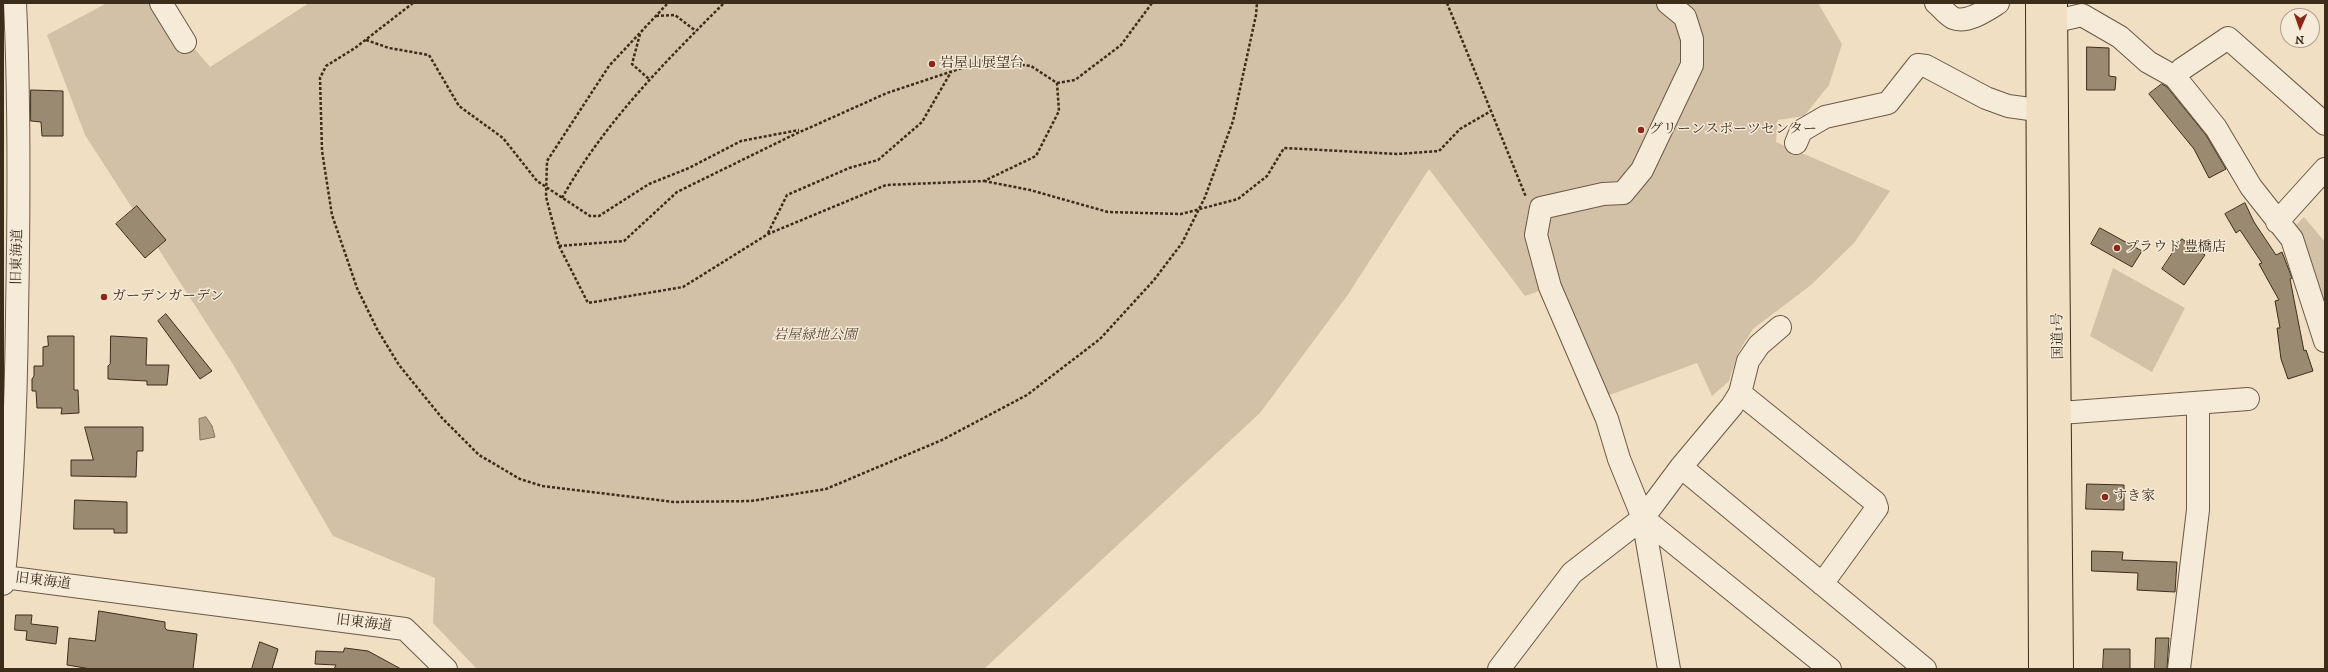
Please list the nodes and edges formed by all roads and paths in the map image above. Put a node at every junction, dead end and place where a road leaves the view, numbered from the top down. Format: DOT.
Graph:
graph roads {
  1 [pos="15,3"];
  2 [pos="161,3"];
  3 [pos="413,3"];
  4 [pos="668,3"];
  5 [pos="724,3"];
  6 [pos="1152,3"];
  7 [pos="1257,3"];
  8 [pos="1447,3"];
  9 [pos="1668,3"];
  10 [pos="1936,3"];
  11 [pos="1998,3"];
  12 [pos="2037,3"];
  13 [pos="2056,12"];
  14 [pos="656,16"];
  15 [pos="696,31"];
  16 [pos="640,32"];
  17 [pos="366,40"];
  18 [pos="185,42"];
  19 [pos="952,71"];
  20 [pos="2175,77"];
  21 [pos="649,78"];
  22 [pos="1057,83"];
  23 [pos="2037,110"];
  24 [pos="1491,111"];
  25 [pos="2325,124"];
  26 [pos="805,129"];
  27 [pos="1796,143"];
  28 [pos="2325,169"];
  29 [pos="984,181"];
  30 [pos="546,187"];
  31 [pos="562,198"];
  32 [pos="1526,198"];
  33 [pos="1199,209"];
  34 [pos="2277,222"];
  35 [pos="768,234"];
  36 [pos="559,246"];
  37 [pos="2321,311"];
  38 [pos="1780,327"];
  39 [pos="2325,341"];
  40 [pos="1740,393"];
  41 [pos="2248,400"];
  42 [pos="2198,403"];
  43 [pos="2060,413"];
  44 [pos="9,431"];
  45 [pos="1681,467"];
  46 [pos="8,470"];
  47 [pos="1643,518"];
  48 [pos="3,581"];
  49 [pos="1822,584"];
  50 [pos="446,669"];
  51 [pos="1499,669"];
  52 [pos="1669,669"];
  53 [pos="1830,669"];
  54 [pos="1925,669"];
  55 [pos="2040,669"];
  56 [pos="2062,669"];
  57 [pos="2179,669"];
  1 -- 44 [label="street, 旧東海道"];
  2 -- 18 [label="street"];
  3 -- 17 [label="path"];
  4 -- 14 [label="path"];
  5 -- 15 [label="path"];
  6 -- 22 [label="path"];
  7 -- 33 [label="path"];
  8 -- 24 [label="path"];
  9 -- 47 [label="street"];
  10 -- 11 [label="street"];
  12 -- 23 [label="highway, 国道1号"];
  13 -- 20 [label="street"];
  13 -- 43 [label="highway, 国道1号"];
  14 -- 15 [label="path"];
  14 -- 16 [label="path"];
  15 -- 21 [label="path"];
  16 -- 21 [label="path"];
  16 -- 30 [label="path"];
  17 -- 30 [label="path"];
  17 -- 33 [label="path"];
  19 -- 22 [label="path"];
  19 -- 26 [label="path"];
  19 -- 35 [label="path"];
  20 -- 25 [label="street"];
  20 -- 34 [label="street"];
  21 -- 31 [label="path"];
  22 -- 29 [label="path"];
  23 -- 27 [label="street"];
  23 -- 55 [label="highway, 国道1号"];
  24 -- 32 [label="path"];
  24 -- 33 [label="path"];
  26 -- 31 [label="path"];
  26 -- 36 [label="path"];
  28 -- 34 [label="street"];
  29 -- 33 [label="path"];
  29 -- 35 [label="path"];
  30 -- 31 [label="path"];
  30 -- 36 [label="path"];
  34 -- 37 [label="street"];
  35 -- 36 [label="path"];
  37 -- 39 [label="street"];
  38 -- 40 [label="street"];
  40 -- 45 [label="street"];
  40 -- 49 [label="street"];
  41 -- 42 [label="street"];
  42 -- 43 [label="street"];
  42 -- 57 [label="street"];
  43 -- 56 [label="highway, 国道1号"];
  44 -- 46 [label="street, 旧東海道"];
  45 -- 47 [label="street"];
  45 -- 49 [label="street"];
  46 -- 48 [label="street, 旧東海道"];
  47 -- 51 [label="street"];
  47 -- 52 [label="street"];
  47 -- 53 [label="street"];
  48 -- 50 [label="street, 旧東海道"];
  49 -- 54 [label="street"];
}
